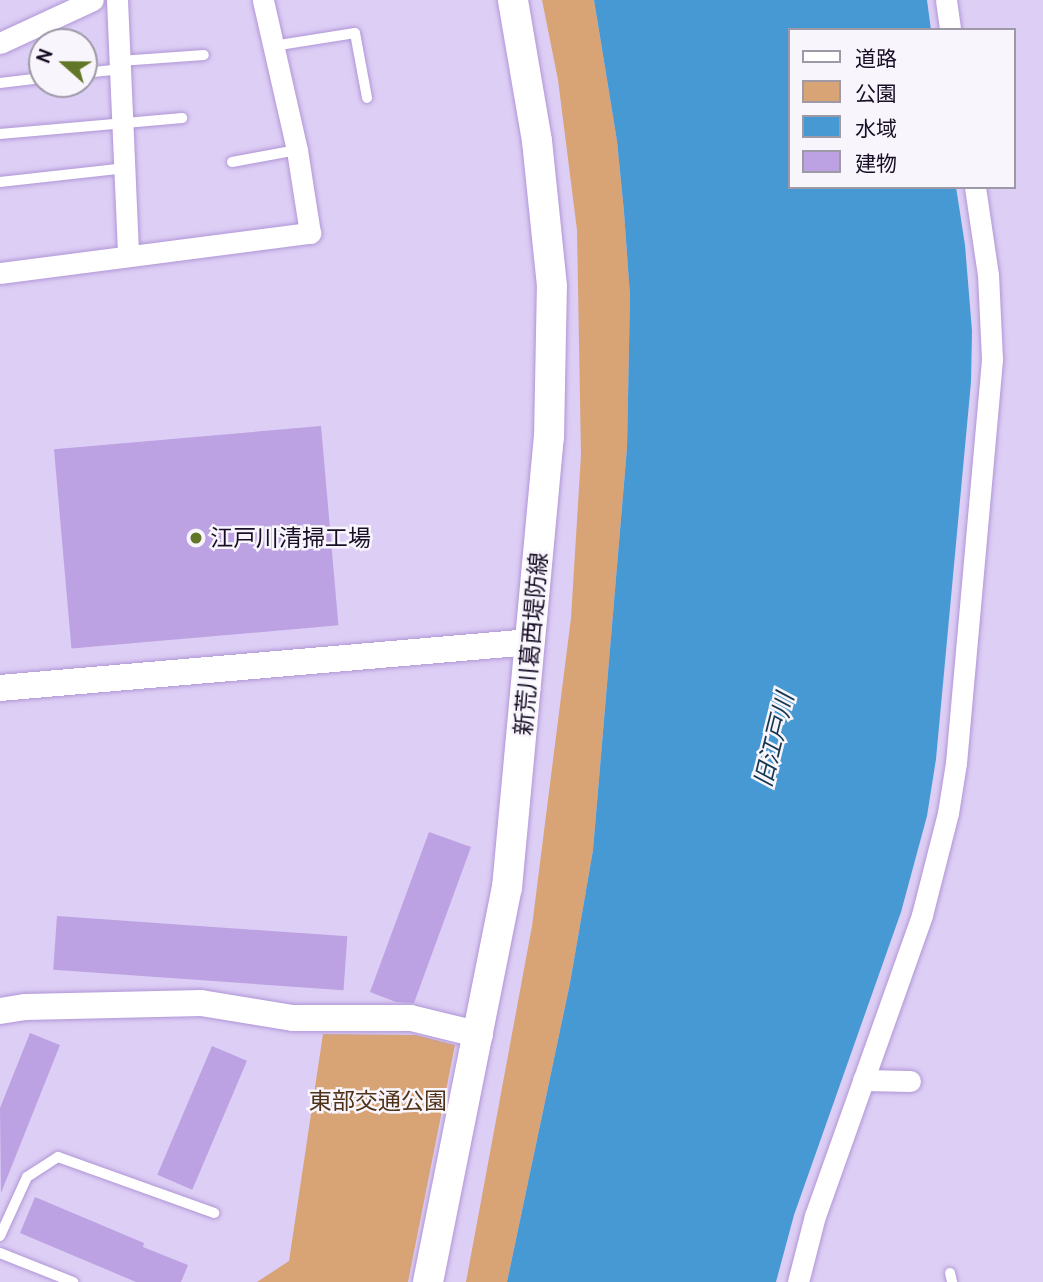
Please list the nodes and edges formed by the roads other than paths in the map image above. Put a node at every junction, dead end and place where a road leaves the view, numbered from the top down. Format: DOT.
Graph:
graph roads {
  1 [pos="93,0"];
  2 [pos="117,0"];
  3 [pos="263,0"];
  4 [pos="513,0"];
  5 [pos="946,0"];
  6 [pos="950,28"];
  7 [pos="0,43"];
  8 [pos="273,46"];
  9 [pos="204,55"];
  10 [pos="120,65"];
  11 [pos="98,70"];
  12 [pos="28,80"];
  13 [pos="0,83"];
  14 [pos="367,98"];
  15 [pos="182,118"];
  16 [pos="123,121"];
  17 [pos="0,134"];
  18 [pos="297,150"];
  19 [pos="232,162"];
  20 [pos="126,168"];
  21 [pos="0,182"];
  22 [pos="975,189"];
  23 [pos="128,256"];
  24 [pos="0,273"];
  25 [pos="530,642"];
  26 [pos="0,688"];
  27 [pos="0,1011"];
  28 [pos="480,1035"];
  29 [pos="863,1080"];
  30 [pos="910,1081"];
  31 [pos="214,1213"];
  32 [pos="0,1236"];
  33 [pos="0,1253"];
  34 [pos="73,1282"];
  35 [pos="428,1282"];
  36 [pos="797,1282"];
  1 -- 7 [label="street"];
  2 -- 10 [label="street"];
  3 -- 8 [label="street"];
  4 -- 25 [label="main road, 新荒川葛西堤防線"];
  5 -- 6 [label="street"];
  8 -- 14 [label="lane"];
  8 -- 18 [label="street"];
  9 -- 10 [label="lane"];
  10 -- 11 [label="lane"];
  10 -- 16 [label="street"];
  12 -- 13 [label="lane"];
  15 -- 16 [label="lane"];
  16 -- 17 [label="lane"];
  16 -- 20 [label="street"];
  18 -- 19 [label="lane"];
  18 -- 23 [label="street"];
  20 -- 21 [label="lane"];
  20 -- 23 [label="street"];
  22 -- 29 [label="street"];
  23 -- 24 [label="street"];
  25 -- 26 [label="street"];
  25 -- 28 [label="main road, 新荒川葛西堤防線"];
  27 -- 28 [label="street"];
  28 -- 35 [label="main road, 新荒川葛西堤防線"];
  29 -- 30 [label="street"];
  29 -- 36 [label="street"];
  31 -- 32 [label="lane"];
  33 -- 34 [label="lane"];
}
